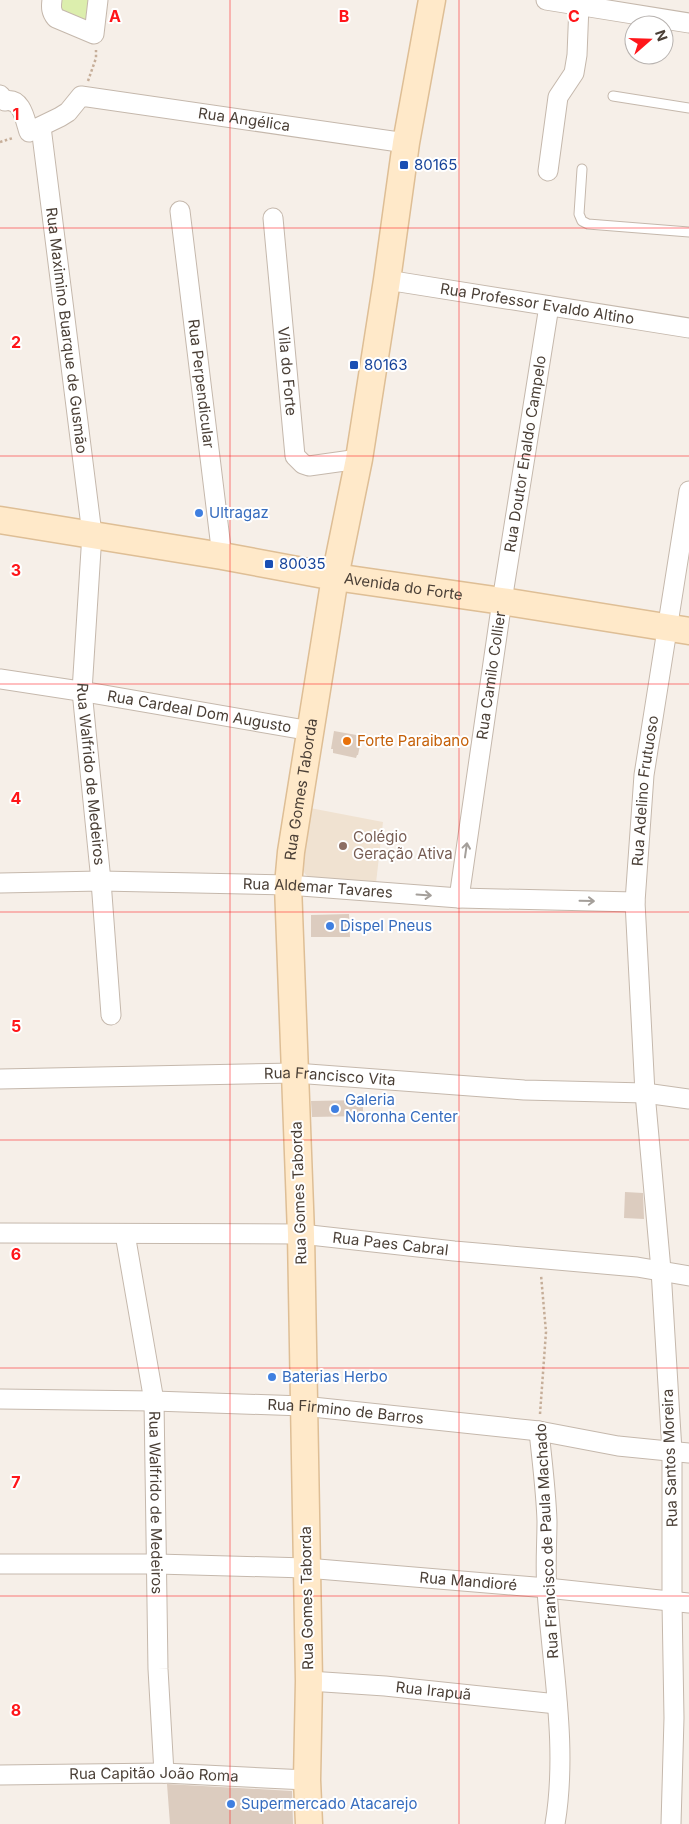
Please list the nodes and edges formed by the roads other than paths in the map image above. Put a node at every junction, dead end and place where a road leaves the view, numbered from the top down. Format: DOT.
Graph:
graph roads {
  1 [pos="52,0"];
  2 [pos="98,0"];
  3 [pos="432,0"];
  4 [pos="546,0"];
  5 [pos="600,4"];
  6 [pos="579,5"];
  7 [pos="689,23"];
  8 [pos="0,95"];
  9 [pos="613,96"];
  10 [pos="689,108"];
  11 [pos="35,129"];
  12 [pos="406,144"];
  13 [pos="582,169"];
  14 [pos="548,171"];
  15 [pos="180,211"];
  16 [pos="273,218"];
  17 [pos="689,232"];
  18 [pos="387,280"];
  19 [pos="549,306"];
  20 [pos="689,328"];
  21 [pos="359,459"];
  22 [pos="689,491"];
  23 [pos="0,520"];
  24 [pos="92,534"];
  25 [pos="222,556"];
  26 [pos="336,572"];
  27 [pos="502,601"];
  28 [pos="678,630"];
  29 [pos="0,679"];
  30 [pos="82,691"];
  31 [pos="311,731"];
  32 [pos="101,881"];
  33 [pos="0,883"];
  34 [pos="288,885"];
  35 [pos="460,898"];
  36 [pos="635,902"];
  37 [pos="111,1014"];
  38 [pos="295,1073"];
  39 [pos="0,1079"];
  40 [pos="645,1093"];
  41 [pos="689,1098"];
  42 [pos="0,1233"];
  43 [pos="125,1234"];
  44 [pos="301,1234"];
  45 [pos="661,1270"];
  46 [pos="689,1276"];
  47 [pos="0,1400"];
  48 [pos="154,1401"];
  49 [pos="303,1406"];
  50 [pos="539,1431"];
  51 [pos="681,1452"];
  52 [pos="0,1564"];
  53 [pos="157,1564"];
  54 [pos="306,1568"];
  55 [pos="547,1588"];
  56 [pos="681,1602"];
  57 [pos="309,1680"];
  58 [pos="557,1704"];
  59 [pos="164,1773"];
  60 [pos="0,1775"];
  61 [pos="307,1780"];
  62 [pos="309,1824"];
  63 [pos="555,1824"];
  64 [pos="671,1824"];
  1 -- 2 [label="street"];
  3 -- 12 [label="main road, Rua Gomes Taborda"];
  4 -- 6 [label="street"];
  5 -- 6 [label="street"];
  5 -- 7 [label="street"];
  6 -- 14 [label="street"];
  8 -- 11 [label="street, Rua Maximino Buarque de Gusmão"];
  9 -- 10 [label="lane"];
  11 -- 12 [label="street, Rua Angélica"];
  11 -- 24 [label="street, Rua Maximino Buarque de Gusmão"];
  12 -- 18 [label="main road, Rua Gomes Taborda"];
  13 -- 17 [label="lane"];
  15 -- 25 [label="street, Rua Perpendicular"];
  16 -- 21 [label="street, Vila do Forte"];
  18 -- 19 [label="street, Rua Professor Evaldo Altino"];
  18 -- 21 [label="main road, Rua Gomes Taborda"];
  19 -- 20 [label="street, Rua Professor Evaldo Altino"];
  19 -- 27 [label="street, Rua Doutor Enaldo Campelo"];
  21 -- 26 [label="main road, Rua Gomes Taborda"];
  22 -- 28 [label="street, Rua Adelino Frutuoso"];
  23 -- 24 [label="main road, Avenida do Forte"];
  24 -- 25 [label="main road, Avenida do Forte"];
  24 -- 30 [label="street, Rua Walfrido de Medeiros"];
  25 -- 26 [label="main road, Avenida do Forte"];
  26 -- 27 [label="main road, Avenida do Forte"];
  26 -- 31 [label="main road, Rua Gomes Taborda"];
  27 -- 28 [label="main road, Avenida do Forte"];
  35 -- 27 [label="street, Rua Camilo Collier, one-way"];
  28 -- 36 [label="street, Rua Adelino Frutuoso"];
  29 -- 30 [label="street, Rua Cardeal Dom Augusto"];
  30 -- 31 [label="street, Rua Cardeal Dom Augusto"];
  30 -- 32 [label="street, Rua Walfrido de Medeiros"];
  31 -- 34 [label="main road, Rua Gomes Taborda"];
  32 -- 33 [label="street, Rua Aldemar Tavares"];
  32 -- 34 [label="street, Rua Aldemar Tavares"];
  32 -- 37 [label="street, Rua Walfrido de Medeiros"];
  34 -- 35 [label="street, Rua Aldemar Tavares, one-way"];
  34 -- 38 [label="main road, Rua Gomes Taborda"];
  35 -- 36 [label="street, Rua Aldemar Tavares, one-way"];
  36 -- 40 [label="street, Rua Adelino Frutuoso"];
  38 -- 39 [label="street, Rua Francisco Vita"];
  38 -- 40 [label="street, Rua Francisco Vita"];
  38 -- 44 [label="main road, Rua Gomes Taborda"];
  40 -- 41 [label="street, Rua Francisco Vita"];
  40 -- 45 [label="street, Rua Santos Moreira"];
  42 -- 43 [label="street, Rua Paes Cabral"];
  43 -- 44 [label="street, Rua Paes Cabral"];
  43 -- 48 [label="street, Rua Walfrido de Medeiros"];
  44 -- 45 [label="street, Rua Paes Cabral"];
  44 -- 49 [label="main road, Rua Gomes Taborda"];
  45 -- 46 [label="street, Rua Paes Cabral"];
  45 -- 51 [label="street, Rua Santos Moreira"];
  47 -- 48 [label="street, Rua Firmino de Barros"];
  48 -- 49 [label="street, Rua Firmino de Barros"];
  48 -- 53 [label="street, Rua Walfrido de Medeiros"];
  49 -- 50 [label="street, Rua Firmino de Barros"];
  49 -- 54 [label="main road, Rua Gomes Taborda"];
  50 -- 51 [label="street, Rua Firmino de Barros"];
  50 -- 55 [label="street, Rua Francisco de Paula Machado"];
  51 -- 56 [label="street, Rua Santos Moreira"];
  52 -- 53 [label="street, Rua Mandioré"];
  53 -- 54 [label="street, Rua Mandioré"];
  53 -- 59 [label="street, Rua Walfrido de Medeiros"];
  54 -- 55 [label="street, Rua Mandioré"];
  54 -- 57 [label="main road, Rua Gomes Taborda"];
  55 -- 56 [label="street, Rua Mandioré"];
  55 -- 58 [label="street, Rua Francisco de Paula Machado"];
  56 -- 64 [label="street, Rua Santos Moreira"];
  57 -- 58 [label="street, Rua Irapuã"];
  57 -- 61 [label="main road, Rua Gomes Taborda"];
  58 -- 63 [label="street, Rua Francisco de Paula Machado"];
  59 -- 60 [label="street, Rua Capitão João Roma"];
  59 -- 61 [label="street, Rua Capitão João Roma"];
  61 -- 62 [label="main road, Rua Gomes Taborda"];
}
